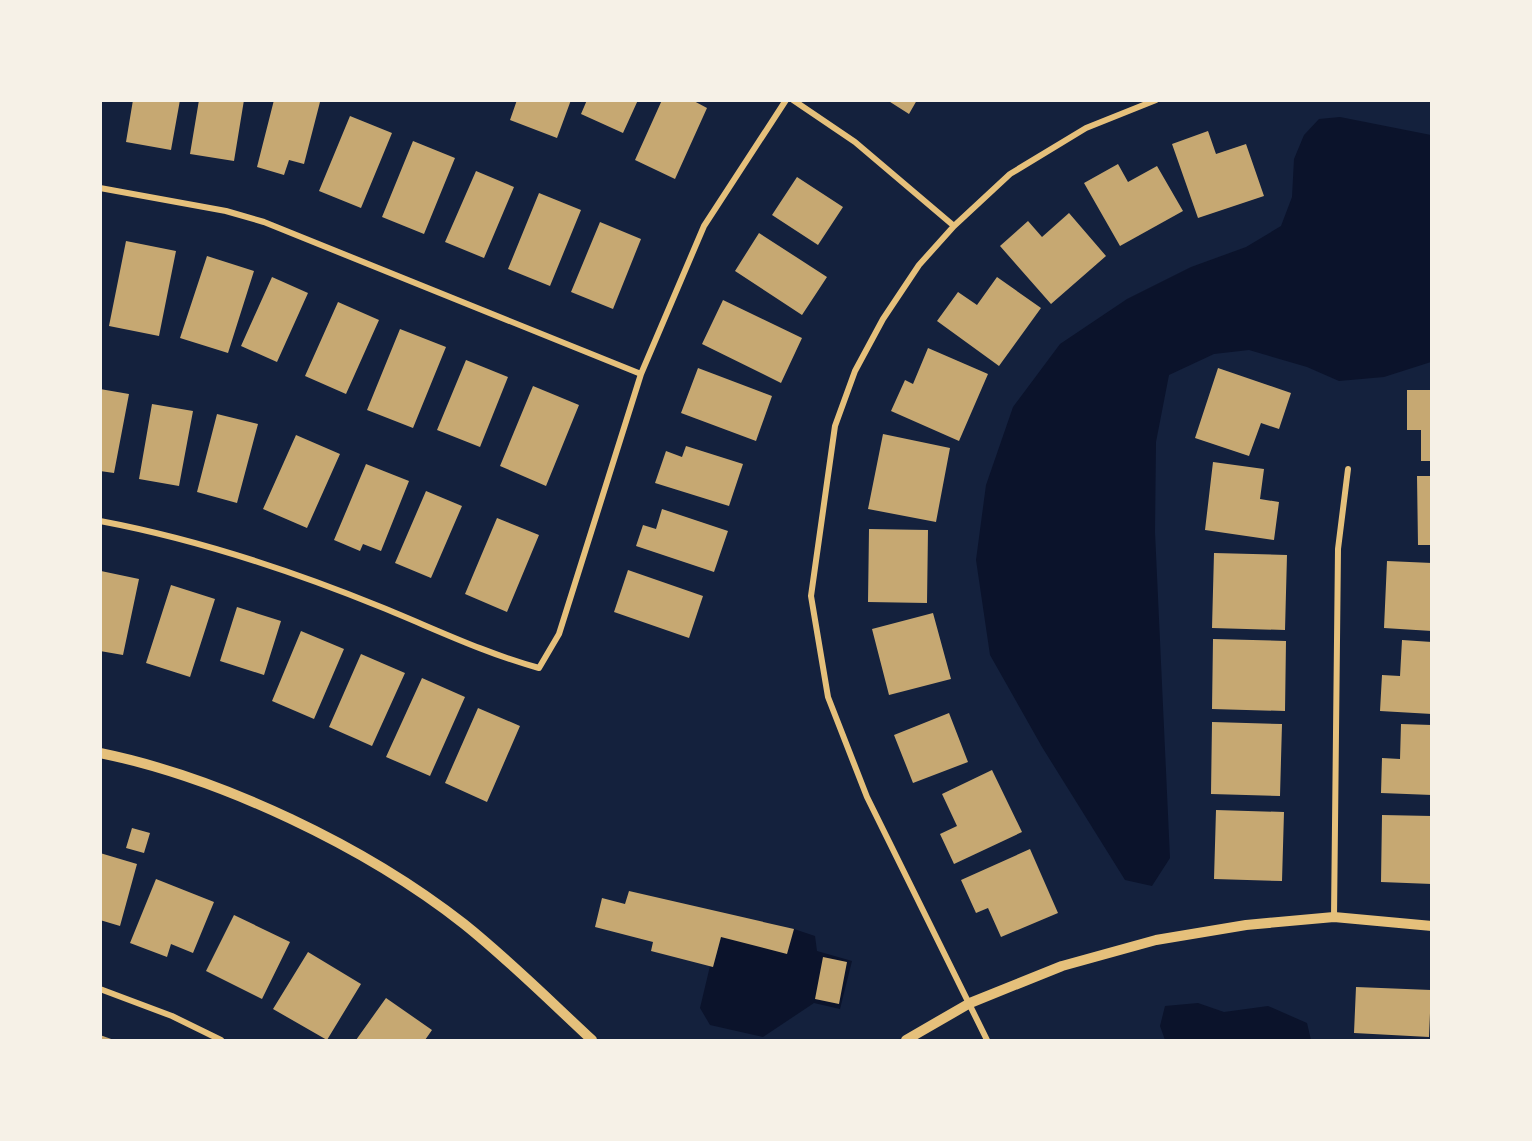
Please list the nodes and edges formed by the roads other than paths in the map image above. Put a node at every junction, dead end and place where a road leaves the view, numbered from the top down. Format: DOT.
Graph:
graph roads {
  1 [pos="786,100"];
  2 [pos="793,100"];
  3 [pos="1156,100"];
  4 [pos="100,188"];
  5 [pos="954,226"];
  6 [pos="641,374"];
  7 [pos="1348,469"];
  8 [pos="100,521"];
  9 [pos="100,753"];
  10 [pos="1334,917"];
  11 [pos="1431,926"];
  12 [pos="100,989"];
  13 [pos="970,1003"];
  14 [pos="221,1041"];
  15 [pos="592,1041"];
  16 [pos="906,1041"];
  17 [pos="987,1041"];
  1 -- 6 [label="street"];
  2 -- 5 [label="street"];
  3 -- 5 [label="street"];
  4 -- 6 [label="street"];
  5 -- 13 [label="street"];
  6 -- 8 [label="street"];
  7 -- 10 [label="street"];
  9 -- 15 [label="street"];
  10 -- 11 [label="street"];
  10 -- 13 [label="street"];
  12 -- 14 [label="street"];
  13 -- 16 [label="street"];
  13 -- 17 [label="street"];
}
